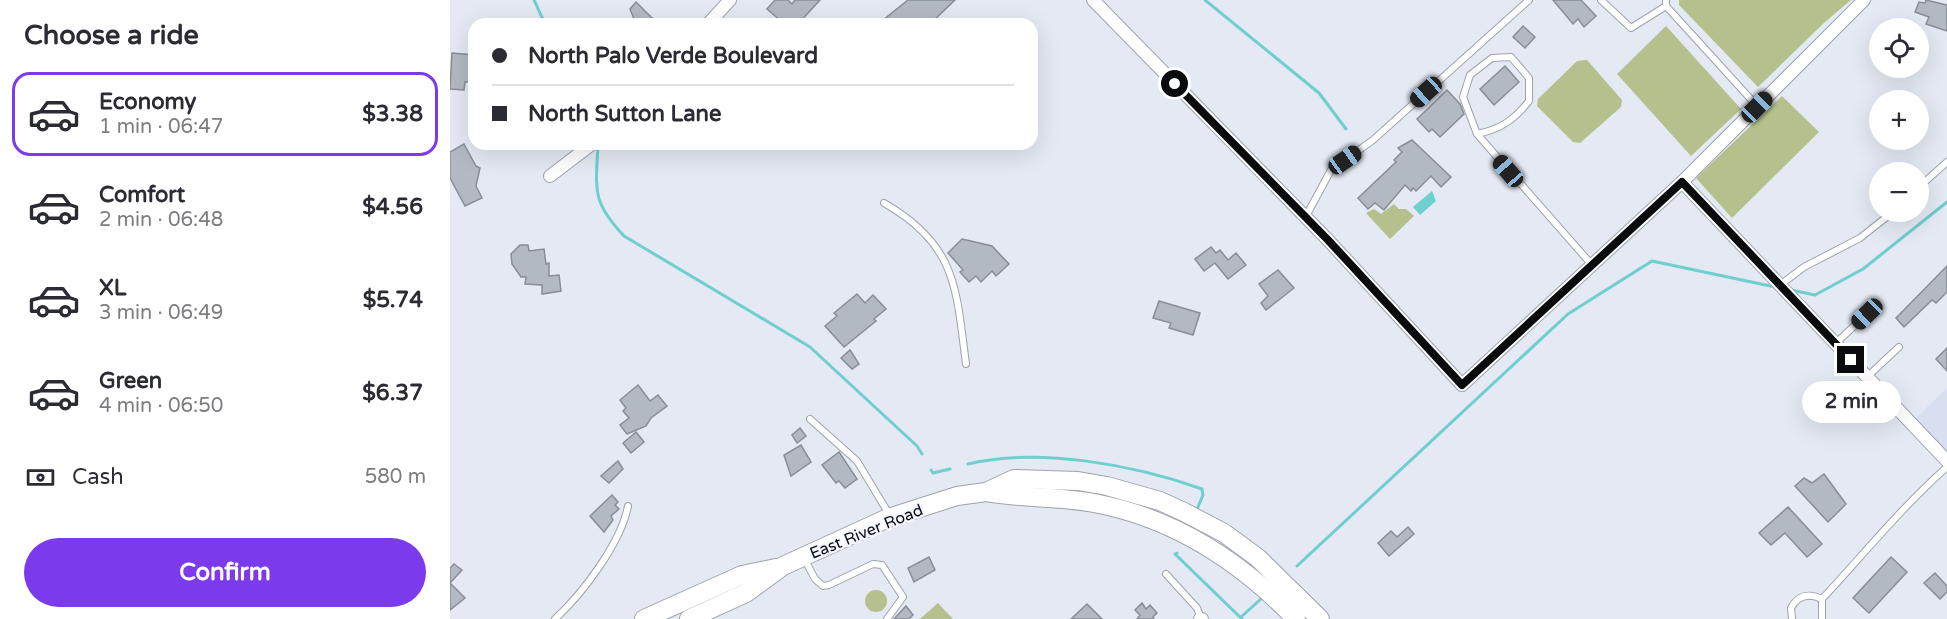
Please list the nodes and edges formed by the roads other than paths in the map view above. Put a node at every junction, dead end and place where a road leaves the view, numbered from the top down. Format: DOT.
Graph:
graph roads {
  1 [pos="730,0"];
  2 [pos="1093,0"];
  3 [pos="1529,0"];
  4 [pos="1601,0"];
  5 [pos="1864,0"];
  6 [pos="1666,3"];
  7 [pos="714,18"];
  8 [pos="1757,107"];
  9 [pos="1477,134"];
  10 [pos="583,150"];
  11 [pos="1947,162"];
  12 [pos="550,176"];
  13 [pos="1929,178"];
  14 [pos="1682,182"];
  15 [pos="884,203"];
  16 [pos="1305,218"];
  17 [pos="1880,222"];
  18 [pos="1592,265"];
  19 [pos="1780,285"];
  20 [pos="1867,314"];
  21 [pos="1835,344"];
  22 [pos="1899,347"];
  23 [pos="966,364"];
  24 [pos="1867,377"];
  25 [pos="810,419"];
  26 [pos="1947,461"];
  27 [pos="1947,467"];
  28 [pos="986,492"];
  29 [pos="628,506"];
  30 [pos="891,517"];
  31 [pos="803,557"];
  32 [pos="783,566"];
  33 [pos="1166,574"];
  34 [pos="1822,598"];
  35 [pos="555,619"];
  36 [pos="644,619"];
  37 [pos="689,619"];
  38 [pos="887,619"];
  39 [pos="1201,619"];
  40 [pos="1296,619"];
  41 [pos="1320,619"];
  42 [pos="1792,619"];
  43 [pos="1822,619"];
  1 -- 7 [label="street"];
  2 -- 16 [label="street"];
  3 -- 16 [label="lane"];
  4 -- 6 [label="lane"];
  5 -- 8 [label="street"];
  6 -- 8 [label="lane"];
  8 -- 14 [label="street"];
  9 -- 9 [label="lane"];
  9 -- 18 [label="lane"];
  10 -- 12 [label="street"];
  11 -- 13 [label="lane"];
  14 -- 18 [label="street"];
  14 -- 19 [label="street"];
  15 -- 23 [label="lane"];
  16 -- 18 [label="street"];
  17 -- 19 [label="lane"];
  19 -- 21 [label="street"];
  20 -- 21 [label="lane"];
  21 -- 24 [label="street"];
  22 -- 24 [label="lane"];
  24 -- 26 [label="street"];
  25 -- 30 [label="lane"];
  27 -- 34 [label="lane"];
  28 -- 30 [label="main road, East River Road"];
  28 -- 40 [label="main road, East River Road"];
  28 -- 41 [label="main road, East River Road"];
  29 -- 35 [label="lane"];
  30 -- 31 [label="main road, East River Road"];
  31 -- 32 [label="main road, East River Road"];
  31 -- 38 [label="lane"];
  32 -- 36 [label="main road, East River Road"];
  32 -- 37 [label="main road, East River Road"];
  33 -- 39 [label="lane"];
  34 -- 42 [label="lane"];
  34 -- 43 [label="lane"];
}
